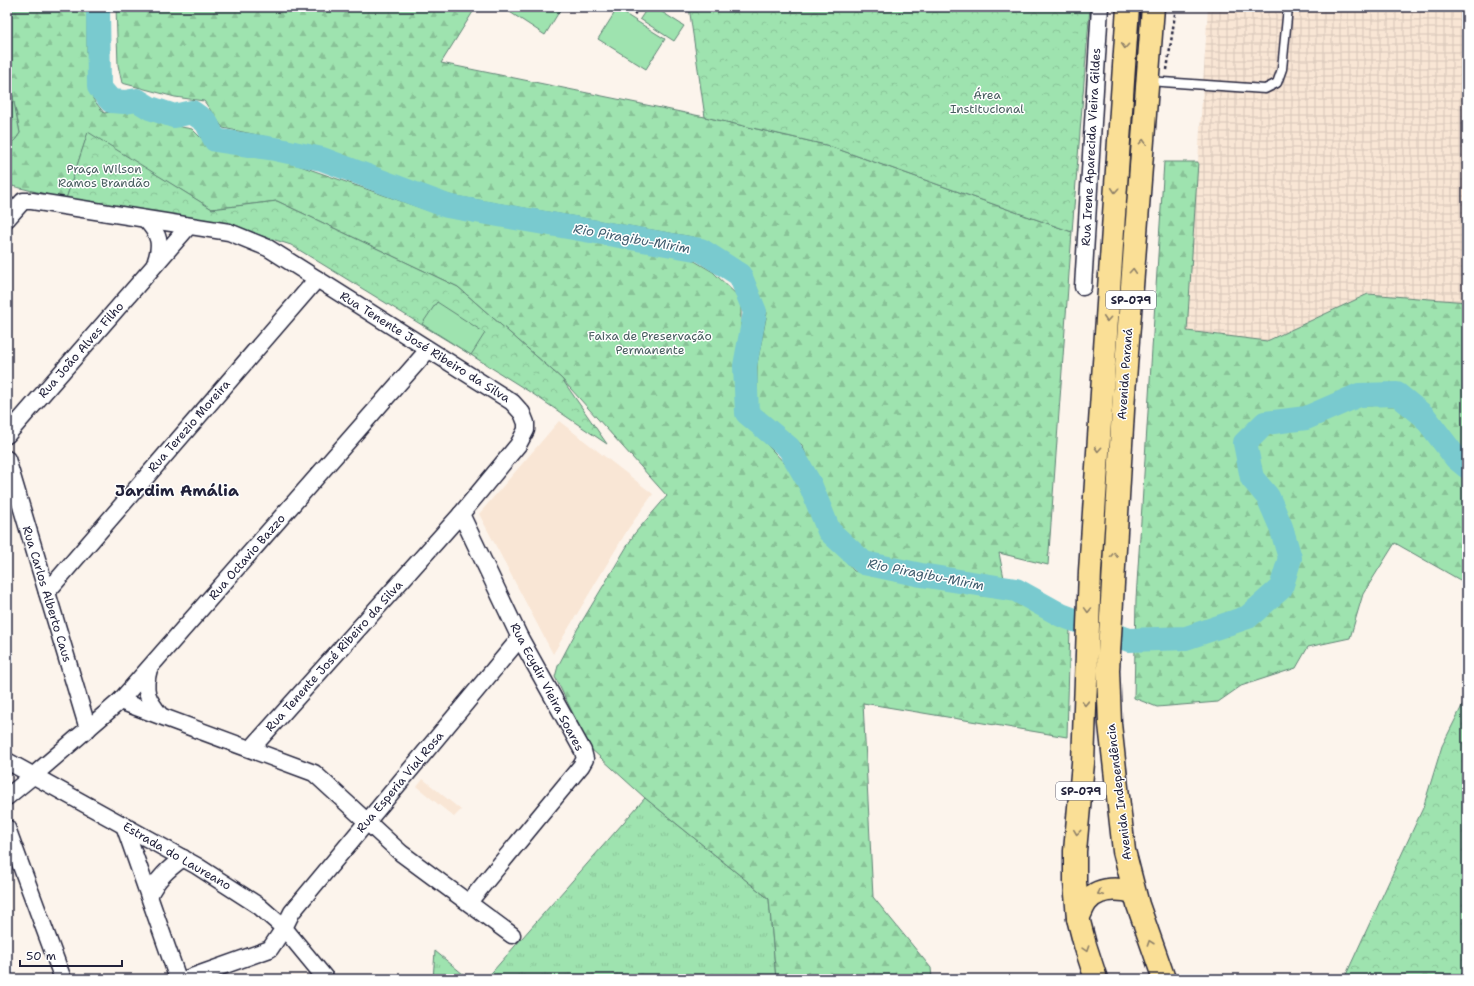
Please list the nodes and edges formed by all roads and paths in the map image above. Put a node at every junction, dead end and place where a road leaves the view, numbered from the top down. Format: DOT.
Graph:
graph roads {
  1 [pos="623,7"];
  2 [pos="1100,7"];
  3 [pos="1128,7"];
  4 [pos="1153,7"];
  5 [pos="1288,7"];
  6 [pos="636,14"];
  7 [pos="1147,81"];
  8 [pos="7,218"];
  9 [pos="146,220"];
  10 [pos="188,227"];
  11 [pos="154,266"];
  12 [pos="317,279"];
  13 [pos="1083,287"];
  14 [pos="428,350"];
  15 [pos="7,435"];
  16 [pos="7,459"];
  17 [pos="461,514"];
  18 [pos="47,592"];
  19 [pos="520,638"];
  20 [pos="149,669"];
  21 [pos="1108,670"];
  22 [pos="120,701"];
  23 [pos="161,716"];
  24 [pos="88,729"];
  25 [pos="251,749"];
  26 [pos="58,755"];
  27 [pos="7,761"];
  28 [pos="34,775"];
  29 [pos="58,788"];
  30 [pos="7,797"];
  31 [pos="367,822"];
  32 [pos="124,825"];
  33 [pos="7,828"];
  34 [pos="183,858"];
  35 [pos="1134,892"];
  36 [pos="149,896"];
  37 [pos="469,902"];
  38 [pos="1078,918"];
  39 [pos="284,928"];
  40 [pos="512,935"];
  41 [pos="1162,975"];
  42 [pos="63,979"];
  43 [pos="178,979"];
  44 [pos="186,979"];
  45 [pos="326,979"];
  46 [pos="1096,979"];
  1 -- 6 [label="path"];
  2 -- 13 [label="street, Rua Irene Aparecida Vieira Gildes"];
  3 -- 38 [label="main road, Avenida Paraná / SP-079, one-way"];
  4 -- 7 [label="main road, Avenida Paraná / SP-079"];
  5 -- 7 [label="lane"];
  21 -- 7 [label="main road, Avenida Paraná / SP-079, one-way"];
  8 -- 9 [label="street, Rua Tenente José Ribeiro da Silva"];
  9 -- 10 [label="street, Rua Tenente José Ribeiro da Silva"];
  9 -- 11 [label="street, Rua João Alves Filho"];
  10 -- 11 [label="street, Rua João Alves Filho"];
  10 -- 12 [label="street, Rua Tenente José Ribeiro da Silva"];
  11 -- 15 [label="street, Rua João Alves Filho"];
  12 -- 14 [label="street, Rua Tenente José Ribeiro da Silva"];
  12 -- 18 [label="street, Rua Terezio Moreira"];
  14 -- 17 [label="street, Rua Tenente José Ribeiro da Silva"];
  14 -- 20 [label="street, Rua Octavio Bazzo"];
  16 -- 18 [label="street, Rua Carlos Alberto Caus"];
  17 -- 19 [label="street, Rua Ecydir Vieira Soares"];
  17 -- 25 [label="street, Rua Tenente José Ribeiro da Silva"];
  18 -- 24 [label="street, Rua Carlos Alberto Caus"];
  19 -- 31 [label="street, Rua Esperia Vial Rosa"];
  19 -- 37 [label="street, Rua Ecydir Vieira Soares"];
  20 -- 22 [label="street, Rua Octavio Bazzo"];
  20 -- 23 [label="street"];
  21 -- 35 [label="main road, Avenida Independência / SP-079"];
  22 -- 23 [label="street"];
  22 -- 24 [label="street, Rua Octavio Bazzo"];
  23 -- 25 [label="street"];
  24 -- 26 [label="street, Rua Octavio Bazzo"];
  25 -- 31 [label="street"];
  26 -- 28 [label="street, Rua Octavio Bazzo"];
  26 -- 29 [label="street"];
  27 -- 28 [label="street, Estrada do Laureano"];
  28 -- 29 [label="street, Estrada do Laureano"];
  28 -- 30 [label="street, Rua Octavio Bazzo"];
  29 -- 32 [label="street, Estrada do Laureano"];
  31 -- 37 [label="street"];
  31 -- 39 [label="street, Rua Esperia Vial Rosa"];
  32 -- 34 [label="street, Estrada do Laureano"];
  32 -- 36 [label="street"];
  33 -- 42 [label="street"];
  34 -- 36 [label="street"];
  34 -- 39 [label="street, Estrada do Laureano"];
  35 -- 38 [label="main road, one-way"];
  41 -- 35 [label="main road, Avenida Independência / SP-079, one-way"];
  36 -- 43 [label="street"];
  37 -- 40 [label="street"];
  38 -- 46 [label="main road, SP-079, one-way"];
  39 -- 44 [label="street, Rua Esperia Vial Rosa"];
  39 -- 45 [label="street, Estrada do Laureano"];
}
